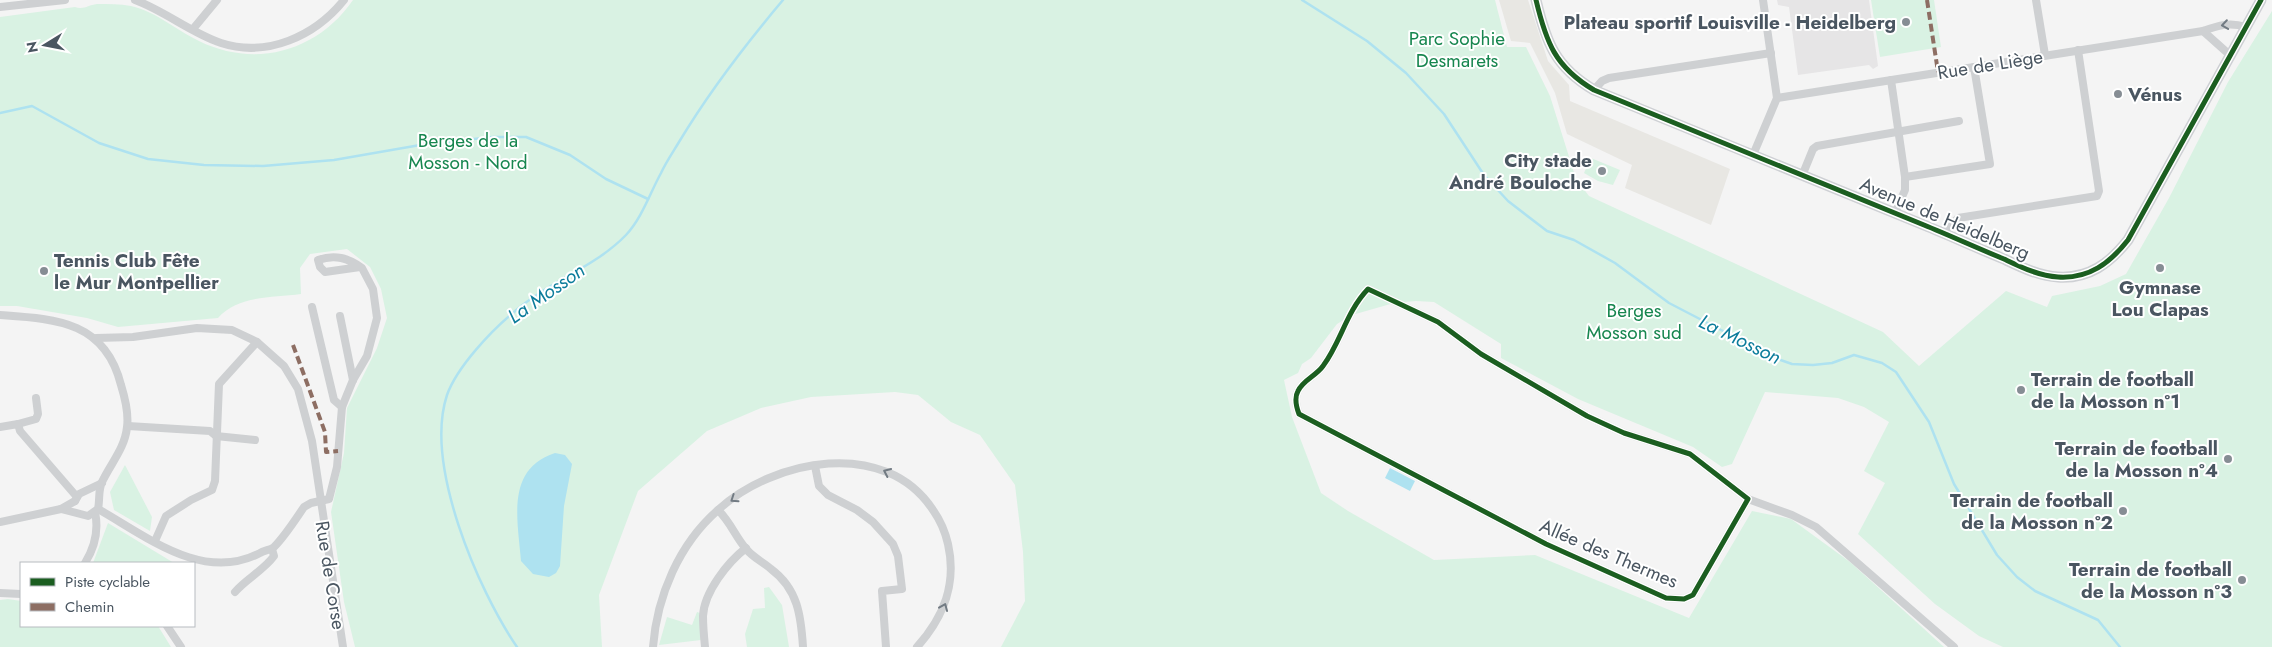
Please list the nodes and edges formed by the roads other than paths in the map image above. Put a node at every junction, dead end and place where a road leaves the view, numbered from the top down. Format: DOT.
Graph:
graph roads {
  1 [pos="30,0"];
  2 [pos="65,0"];
  3 [pos="135,0"];
  4 [pos="217,0"];
  5 [pos="344,0"];
  6 [pos="1536,0"];
  7 [pos="1763,0"];
  8 [pos="2036,0"];
  9 [pos="2261,0"];
  10 [pos="18,4"];
  11 [pos="0,7"];
  12 [pos="2246,27"];
  13 [pos="193,30"];
  14 [pos="2203,31"];
  15 [pos="2078,50"];
  16 [pos="1771,53"];
  17 [pos="2045,55"];
  18 [pos="2231,56"];
  19 [pos="1974,66"];
  20 [pos="1891,80"];
  21 [pos="1594,90"];
  22 [pos="1777,98"];
  23 [pos="1959,121"];
  24 [pos="1899,132"];
  25 [pos="1752,154"];
  26 [pos="1802,176"];
  27 [pos="1905,177"];
  28 [pos="1895,213"];
  29 [pos="1944,233"];
  30 [pos="360,267"];
  31 [pos="312,307"];
  32 [pos="0,315"];
  33 [pos="340,316"];
  34 [pos="96,338"];
  35 [pos="257,342"];
  36 [pos="353,380"];
  37 [pos="36,398"];
  38 [pos="342,406"];
  39 [pos="18,424"];
  40 [pos="128,426"];
  41 [pos="0,427"];
  42 [pos="216,436"];
  43 [pos="255,440"];
  44 [pos="815,466"];
  45 [pos="102,483"];
  46 [pos="86,491"];
  47 [pos="76,499"];
  48 [pos="1748,499"];
  49 [pos="320,502"];
  50 [pos="98,507"];
  51 [pos="61,509"];
  52 [pos="718,510"];
  53 [pos="81,514"];
  54 [pos="0,522"];
  55 [pos="155,541"];
  56 [pos="746,548"];
  57 [pos="272,549"];
  58 [pos="86,562"];
  59 [pos="234,592"];
  60 [pos="0,593"];
  61 [pos="20,594"];
  62 [pos="168,627"];
  63 [pos="181,647"];
  64 [pos="343,647"];
  65 [pos="653,647"];
  66 [pos="705,647"];
  67 [pos="803,647"];
  68 [pos="886,647"];
  69 [pos="917,647"];
  70 [pos="1954,647"];
  1 -- 10 [label="street"];
  2 -- 10 [label="street"];
  3 -- 13 [label="street"];
  4 -- 13 [label="street"];
  5 -- 13 [label="street"];
  6 -- 21 [label="street, Avenue de Heidelberg"];
  7 -- 16 [label="street"];
  8 -- 17 [label="street"];
  9 -- 12 [label="street, Avenue de Heidelberg"];
  10 -- 11 [label="street"];
  12 -- 14 [label="street, Rue de Liège, one-way"];
  12 -- 18 [label="street, Avenue de Heidelberg"];
  14 -- 15 [label="street, Rue de Liège"];
  14 -- 18 [label="street"];
  15 -- 17 [label="street, Rue de Liège"];
  15 -- 29 [label="street"];
  16 -- 21 [label="street"];
  16 -- 22 [label="street"];
  17 -- 19 [label="street, Rue de Liège"];
  18 -- 29 [label="street, Avenue de Heidelberg"];
  19 -- 20 [label="street, Rue de Liège"];
  19 -- 27 [label="street"];
  20 -- 22 [label="street, Rue de Liège"];
  20 -- 24 [label="street"];
  21 -- 25 [label="street, Avenue de Heidelberg"];
  22 -- 25 [label="street"];
  23 -- 24 [label="street"];
  24 -- 26 [label="street"];
  24 -- 27 [label="street"];
  25 -- 26 [label="street, Avenue de Heidelberg"];
  26 -- 28 [label="street, Avenue de Heidelberg"];
  27 -- 28 [label="street"];
  28 -- 29 [label="street, Avenue de Heidelberg"];
  30 -- 36 [label="street"];
  31 -- 38 [label="street"];
  32 -- 34 [label="street"];
  33 -- 36 [label="street"];
  34 -- 35 [label="street, Rue de Corse"];
  34 -- 40 [label="street"];
  35 -- 42 [label="street"];
  35 -- 49 [label="street, Rue de Corse"];
  36 -- 38 [label="street"];
  37 -- 39 [label="street"];
  38 -- 49 [label="street"];
  39 -- 41 [label="street"];
  39 -- 47 [label="street"];
  40 -- 42 [label="street"];
  40 -- 45 [label="street"];
  42 -- 43 [label="street"];
  42 -- 55 [label="street"];
  44 -- 52 [label="street, one-way"];
  44 -- 68 [label="street"];
  69 -- 44 [label="street, one-way"];
  45 -- 46 [label="street"];
  45 -- 50 [label="street"];
  46 -- 47 [label="street"];
  46 -- 50 [label="street"];
  47 -- 51 [label="street"];
  47 -- 53 [label="street"];
  48 -- 48 [label="street, Allée des Thermes"];
  48 -- 70 [label="street, Allée des Thermes"];
  49 -- 57 [label="street"];
  49 -- 64 [label="street, Rue de Corse"];
  50 -- 53 [label="street"];
  50 -- 55 [label="street"];
  50 -- 58 [label="street"];
  51 -- 53 [label="street"];
  51 -- 54 [label="street"];
  52 -- 56 [label="street"];
  52 -- 65 [label="street"];
  55 -- 57 [label="street"];
  56 -- 66 [label="street"];
  56 -- 67 [label="street"];
  57 -- 59 [label="street"];
  60 -- 61 [label="street"];
  62 -- 63 [label="street"];
}
